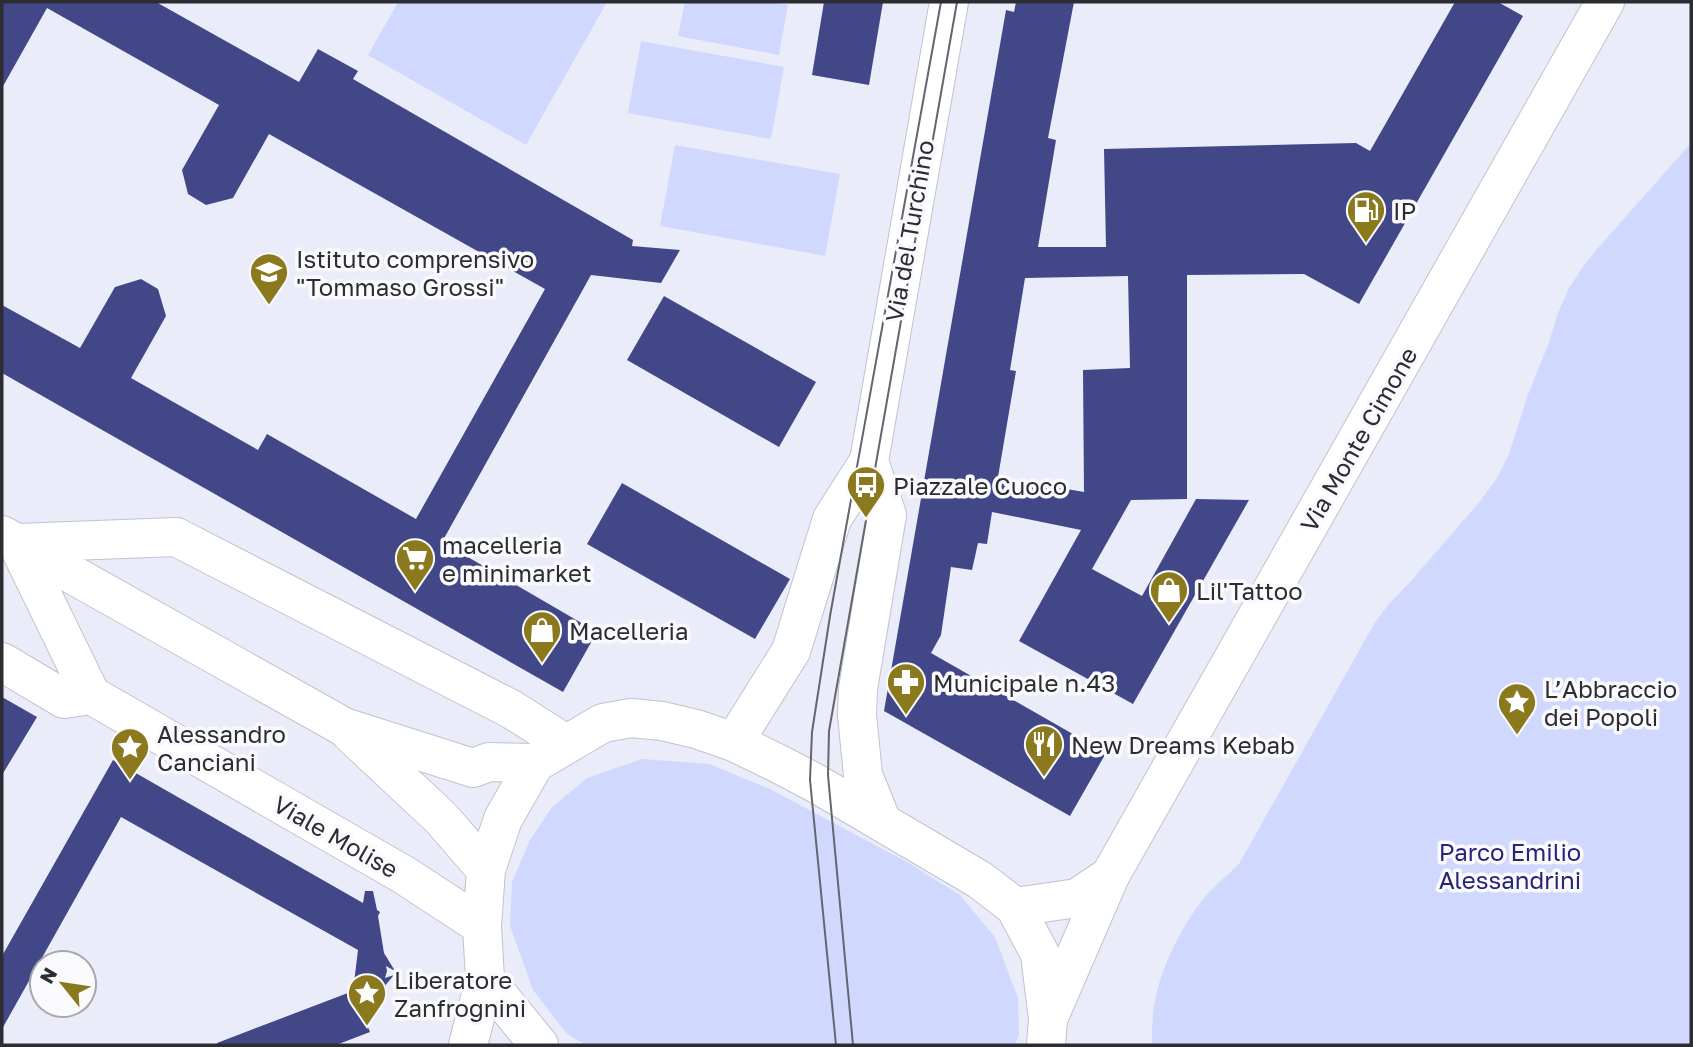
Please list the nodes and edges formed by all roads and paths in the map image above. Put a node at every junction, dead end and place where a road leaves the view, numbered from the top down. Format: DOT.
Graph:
graph roads {
  1 [pos="949,2"];
  2 [pos="1601,3"];
  3 [pos="869,461"];
  4 [pos="9,539"];
  5 [pos="2,662"];
  6 [pos="90,695"];
  7 [pos="344,727"];
  8 [pos="734,742"];
  9 [pos="550,753"];
  10 [pos="882,822"];
  11 [pos="486,870"];
  12 [pos="1110,876"];
  13 [pos="1015,907"];
  14 [pos="482,926"];
  15 [pos="485,979"];
  16 [pos="1047,1032"];
  17 [pos="468,1045"];
  18 [pos="539,1045"];
  1 -- 3 [label="street, Via del Turchino"];
  2 -- 12 [label="street, Via Monte Cimone"];
  3 -- 8 [label="street, Via del Turchino"];
  3 -- 10 [label="street, Via del Turchino"];
  4 -- 6 [label="street"];
  4 -- 7 [label="street"];
  4 -- 9 [label="street"];
  5 -- 6 [label="street, Viale Molise"];
  6 -- 14 [label="street, Viale Molise"];
  7 -- 9 [label="street"];
  7 -- 11 [label="street"];
  8 -- 9 [label="street"];
  8 -- 10 [label="street"];
  9 -- 11 [label="street"];
  10 -- 13 [label="street"];
  11 -- 14 [label="street"];
  12 -- 13 [label="street, Via Monte Cimone"];
  12 -- 16 [label="street, Via Monte Cimone"];
  13 -- 16 [label="street"];
  14 -- 15 [label="street"];
  15 -- 17 [label="street"];
  15 -- 18 [label="street"];
}
